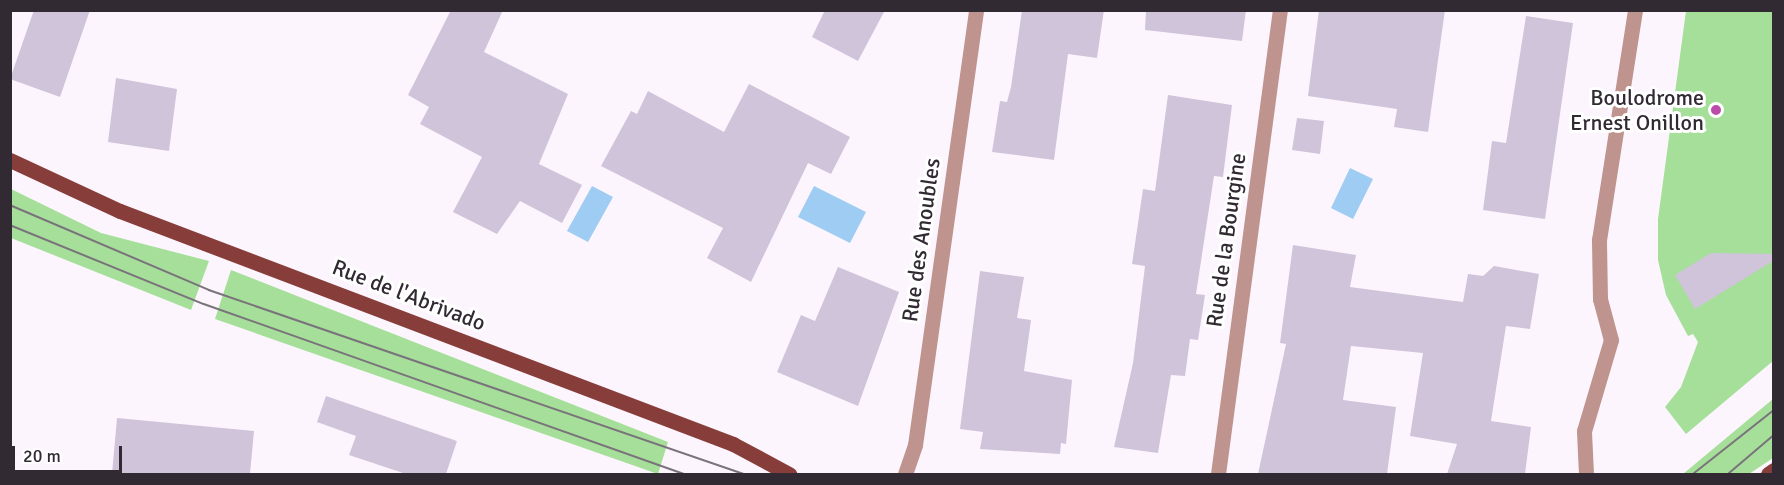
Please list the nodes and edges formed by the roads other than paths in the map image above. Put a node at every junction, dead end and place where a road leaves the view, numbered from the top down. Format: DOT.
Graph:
graph roads {
  1 [pos="976,10"];
  2 [pos="1280,10"];
  3 [pos="1635,10"];
  4 [pos="10,160"];
  5 [pos="1773,470"];
  6 [pos="789,474"];
  7 [pos="905,474"];
  8 [pos="1218,474"];
  9 [pos="1586,474"];
  10 [pos="1768,474"];
  1 -- 7 [label="street, Rue des Anoubles"];
  2 -- 8 [label="street, Rue de la Bourgine"];
  3 -- 9 [label="street"];
  4 -- 6 [label="main road, Rue de l'Abrivado"];
  5 -- 10 [label="main road"];
}
